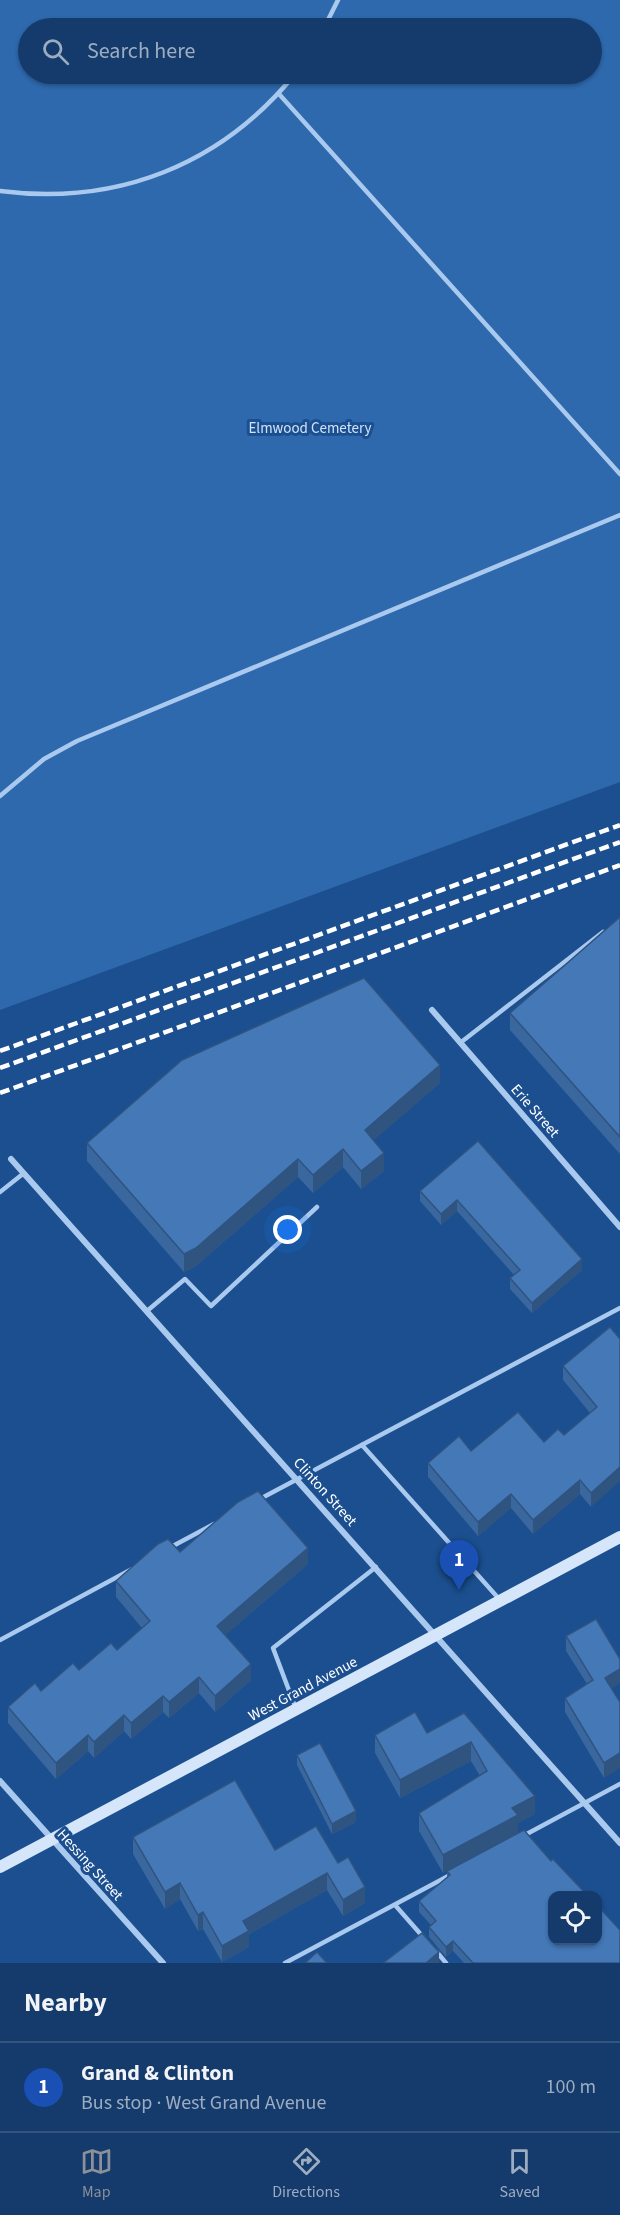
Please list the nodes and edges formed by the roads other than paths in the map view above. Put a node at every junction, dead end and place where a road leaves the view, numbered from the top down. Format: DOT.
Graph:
graph roads {
  1 [pos="338,0"];
  2 [pos="329,18"];
  3 [pos="287,84"];
  4 [pos="279,94"];
  5 [pos="0,191"];
  6 [pos="620,474"];
  7 [pos="620,515"];
  8 [pos="0,796"];
  9 [pos="610,927"];
  10 [pos="432,1010"];
  11 [pos="460,1043"];
  12 [pos="12,1159"];
  13 [pos="24,1173"];
  14 [pos="0,1192"];
  15 [pos="317,1207"];
  16 [pos="620,1227"];
  17 [pos="620,1308"];
  18 [pos="147,1311"];
  19 [pos="362,1445"];
  20 [pos="297,1479"];
  21 [pos="256,1501"];
  22 [pos="215,1524"];
  23 [pos="620,1537"];
  24 [pos="164,1551"];
  25 [pos="376,1567"];
  26 [pos="133,1568"];
  27 [pos="500,1600"];
  28 [pos="436,1634"];
  29 [pos="0,1640"];
  30 [pos="296,1709"];
  31 [pos="0,1781"];
  32 [pos="620,1784"];
  33 [pos="585,1803"];
  34 [pos="522,1837"];
  35 [pos="51,1840"];
  36 [pos="620,1843"];
  37 [pos="0,1868"];
  38 [pos="458,1871"];
  39 [pos="395,1905"];
  40 [pos="163,1963"];
  41 [pos="285,1963"];
  42 [pos="446,1963"];
  1 -- 2 [label="lane"];
  3 -- 4 [label="lane"];
  4 -- 5 [label="lane"];
  4 -- 6 [label="lane"];
  7 -- 8 [label="lane"];
  9 -- 11 [label="lane"];
  10 -- 11 [label="street, Erie Street"];
  11 -- 16 [label="street, Erie Street"];
  12 -- 13 [label="street, Clinton Street"];
  13 -- 14 [label="lane"];
  13 -- 18 [label="street, Clinton Street"];
  15 -- 18 [label="lane"];
  17 -- 19 [label="lane"];
  18 -- 20 [label="street, Clinton Street"];
  19 -- 20 [label="lane"];
  19 -- 27 [label="lane"];
  20 -- 21 [label="lane"];
  20 -- 25 [label="street, Clinton Street"];
  22 -- 24 [label="lane"];
  23 -- 27 [label="main road, West Grand Avenue"];
  25 -- 28 [label="street, Clinton Street"];
  25 -- 30 [label="lane"];
  26 -- 29 [label="lane"];
  27 -- 28 [label="main road, West Grand Avenue"];
  28 -- 30 [label="main road, West Grand Avenue"];
  28 -- 33 [label="street, Clinton Street"];
  30 -- 35 [label="main road, West Grand Avenue"];
  31 -- 35 [label="street, Hessing Street"];
  32 -- 33 [label="lane"];
  33 -- 34 [label="lane"];
  33 -- 36 [label="street, Clinton Street"];
  35 -- 37 [label="main road, West Grand Avenue"];
  35 -- 40 [label="street, Hessing Street"];
  38 -- 39 [label="lane"];
  39 -- 41 [label="lane"];
  39 -- 42 [label="lane"];
}
